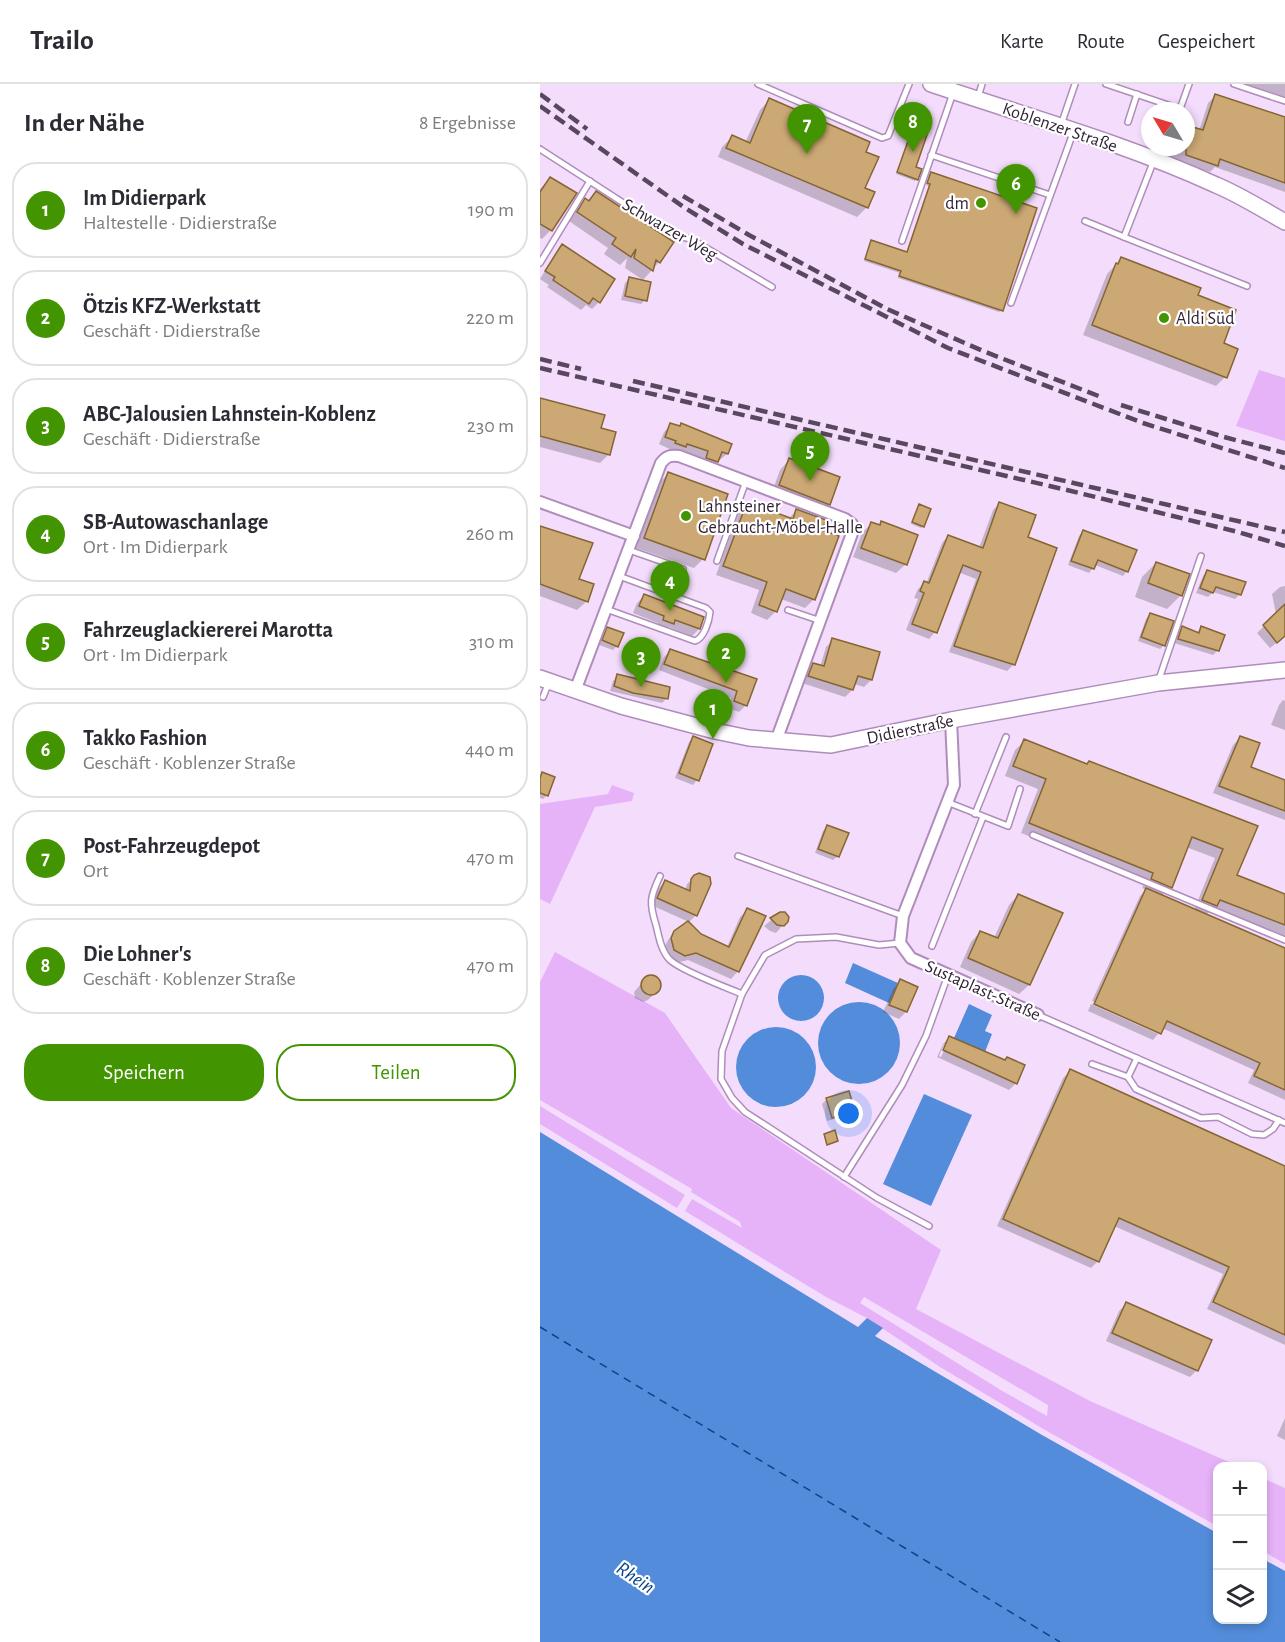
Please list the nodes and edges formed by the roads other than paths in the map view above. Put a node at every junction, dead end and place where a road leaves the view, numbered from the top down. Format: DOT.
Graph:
graph roads {
  1 [pos="758,84"];
  2 [pos="909,84"];
  3 [pos="931,84"];
  4 [pos="982,84"];
  5 [pos="1075,84"];
  6 [pos="1189,84"];
  7 [pos="1234,84"];
  8 [pos="1110,85"];
  9 [pos="953,92"];
  10 [pos="1137,94"];
  11 [pos="978,99"];
  12 [pos="1285,101"];
  13 [pos="1128,122"];
  14 [pos="1067,129"];
  15 [pos="540,149"];
  16 [pos="931,154"];
  17 [pos="1154,160"];
  18 [pos="590,181"];
  19 [pos="1050,195"];
  20 [pos="1085,221"];
  21 [pos="1285,222"];
  22 [pos="1124,237"];
  23 [pos="902,241"];
  24 [pos="540,263"];
  25 [pos="1247,286"];
  26 [pos="772,287"];
  27 [pos="1011,303"];
  28 [pos="746,481"];
  29 [pos="540,502"];
  30 [pos="634,536"];
  31 [pos="629,550"];
  32 [pos="1201,556"];
  33 [pos="717,561"];
  34 [pos="683,569"];
  35 [pos="619,576"];
  36 [pos="606,609"];
  37 [pos="788,610"];
  38 [pos="820,621"];
  39 [pos="1285,670"];
  40 [pos="544,680"];
  41 [pos="1158,683"];
  42 [pos="575,691"];
  43 [pos="543,697"];
  44 [pos="951,720"];
  45 [pos="1006,737"];
  46 [pos="776,741"];
  47 [pos="1020,789"];
  48 [pos="947,802"];
  49 [pos="975,814"];
  50 [pos="983,817"];
  51 [pos="1033,835"];
  52 [pos="738,856"];
  53 [pos="660,876"];
  54 [pos="903,916"];
  55 [pos="1285,940"];
  56 [pos="900,943"];
  57 [pos="932,946"];
  58 [pos="948,975"];
  59 [pos="742,994"];
  60 [pos="1038,1015"];
  61 [pos="1137,1058"];
  62 [pos="1092,1064"];
  63 [pos="1128,1077"];
  64 [pos="1282,1121"];
  65 [pos="844,1177"];
  66 [pos="929,1226"];
  1 -- 2 [label="lane"];
  3 -- 9 [label="street, Koblenzer Straße"];
  4 -- 11 [label="lane"];
  5 -- 14 [label="lane"];
  6 -- 10 [label="lane"];
  7 -- 12 [label="lane"];
  8 -- 10 [label="lane"];
  9 -- 11 [label="street, Koblenzer Straße"];
  9 -- 16 [label="lane"];
  10 -- 13 [label="lane"];
  11 -- 14 [label="street, Koblenzer Straße"];
  14 -- 17 [label="street, Koblenzer Straße"];
  14 -- 19 [label="lane"];
  15 -- 18 [label="lane, Schwarzer Weg"];
  16 -- 19 [label="lane"];
  16 -- 23 [label="lane"];
  17 -- 21 [label="street, Koblenzer Straße"];
  17 -- 22 [label="lane"];
  18 -- 24 [label="lane"];
  18 -- 26 [label="lane, Schwarzer Weg"];
  19 -- 27 [label="lane"];
  20 -- 22 [label="lane"];
  22 -- 25 [label="lane"];
  28 -- 30 [label="street"];
  28 -- 33 [label="lane"];
  28 -- 38 [label="street"];
  29 -- 30 [label="street"];
  30 -- 31 [label="street"];
  31 -- 34 [label="lane"];
  31 -- 35 [label="street"];
  32 -- 41 [label="lane"];
  35 -- 36 [label="street"];
  35 -- 36 [label="lane"];
  36 -- 42 [label="street"];
  37 -- 38 [label="lane"];
  38 -- 46 [label="street"];
  39 -- 41 [label="street, Didierstraße"];
  40 -- 42 [label="street, Didierstraße"];
  40 -- 43 [label="lane"];
  41 -- 44 [label="street, Didierstraße"];
  42 -- 46 [label="street, Didierstraße"];
  44 -- 46 [label="street, Didierstraße"];
  44 -- 48 [label="street"];
  45 -- 49 [label="lane"];
  47 -- 50 [label="lane"];
  48 -- 49 [label="lane"];
  48 -- 54 [label="street"];
  49 -- 50 [label="lane"];
  50 -- 57 [label="lane"];
  51 -- 55 [label="lane"];
  52 -- 54 [label="lane"];
  53 -- 59 [label="lane"];
  54 -- 56 [label="street"];
  56 -- 58 [label="street, Sustaplast-Straße"];
  56 -- 59 [label="lane"];
  58 -- 60 [label="street, Sustaplast-Straße"];
  58 -- 65 [label="lane"];
  59 -- 65 [label="lane"];
  60 -- 61 [label="lane, Sustaplast-Straße"];
  61 -- 63 [label="lane"];
  61 -- 64 [label="lane, Sustaplast-Straße"];
  62 -- 63 [label="lane"];
  63 -- 64 [label="lane"];
  65 -- 66 [label="lane"];
}
